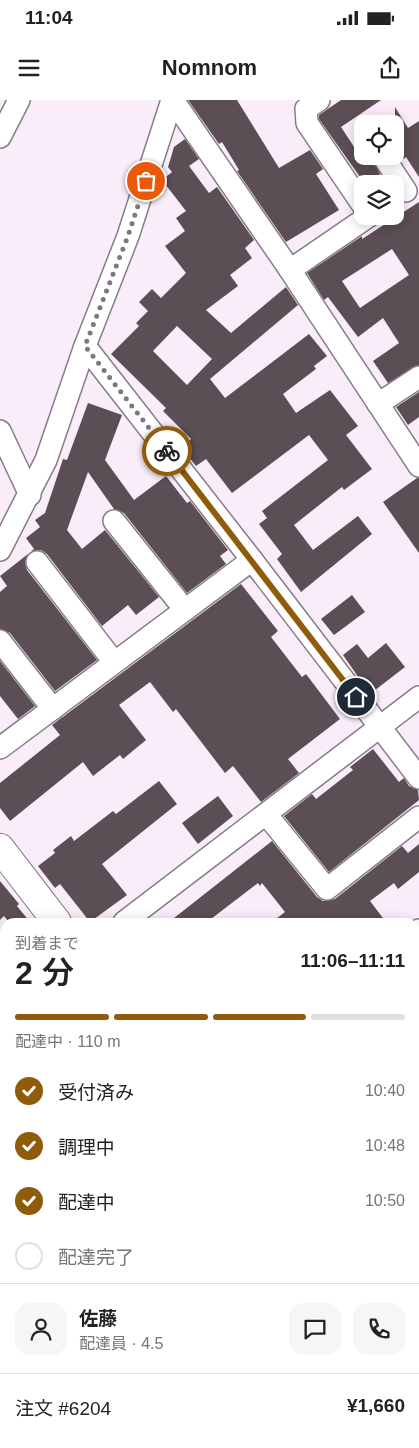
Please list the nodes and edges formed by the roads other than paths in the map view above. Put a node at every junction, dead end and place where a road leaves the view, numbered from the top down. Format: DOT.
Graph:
graph roads {
  1 [pos="19,100"];
  2 [pos="172,100"];
  3 [pos="319,100"];
  4 [pos="0,138"];
  5 [pos="389,165"];
  6 [pos="407,190"];
  7 [pos="354,192"];
  8 [pos="356,225"];
  9 [pos="290,270"];
  10 [pos="85,346"];
  11 [pos="419,376"];
  12 [pos="378,404"];
  13 [pos="0,431"];
  14 [pos="416,454"];
  15 [pos="30,494"];
  16 [pos="114,521"];
  17 [pos="0,550"];
  18 [pos="252,560"];
  19 [pos="37,562"];
  20 [pos="185,610"];
  21 [pos="0,641"];
  22 [pos="114,662"];
  23 [pos="419,697"];
  24 [pos="53,709"];
  25 [pos="379,727"];
  26 [pos="0,748"];
  27 [pos="419,778"];
  28 [pos="266,814"];
  29 [pos="419,817"];
  30 [pos="0,848"];
  31 [pos="54,918"];
  32 [pos="129,918"];
  1 -- 4 [label="street"];
  2 -- 9 [label="street"];
  2 -- 10 [label="street"];
  3 -- 7 [label="street"];
  5 -- 6 [label="street"];
  8 -- 9 [label="street"];
  9 -- 12 [label="street"];
  10 -- 15 [label="street"];
  10 -- 18 [label="street"];
  11 -- 12 [label="street"];
  12 -- 14 [label="street"];
  13 -- 15 [label="street"];
  15 -- 17 [label="street"];
  16 -- 20 [label="street"];
  18 -- 20 [label="street"];
  18 -- 25 [label="street"];
  19 -- 22 [label="street"];
  20 -- 22 [label="street"];
  21 -- 24 [label="street"];
  22 -- 24 [label="street"];
  23 -- 25 [label="street"];
  24 -- 26 [label="street"];
  25 -- 27 [label="street"];
  25 -- 28 [label="street"];
  28 -- 29 [label="street"];
  28 -- 32 [label="street"];
  30 -- 31 [label="street"];
}
